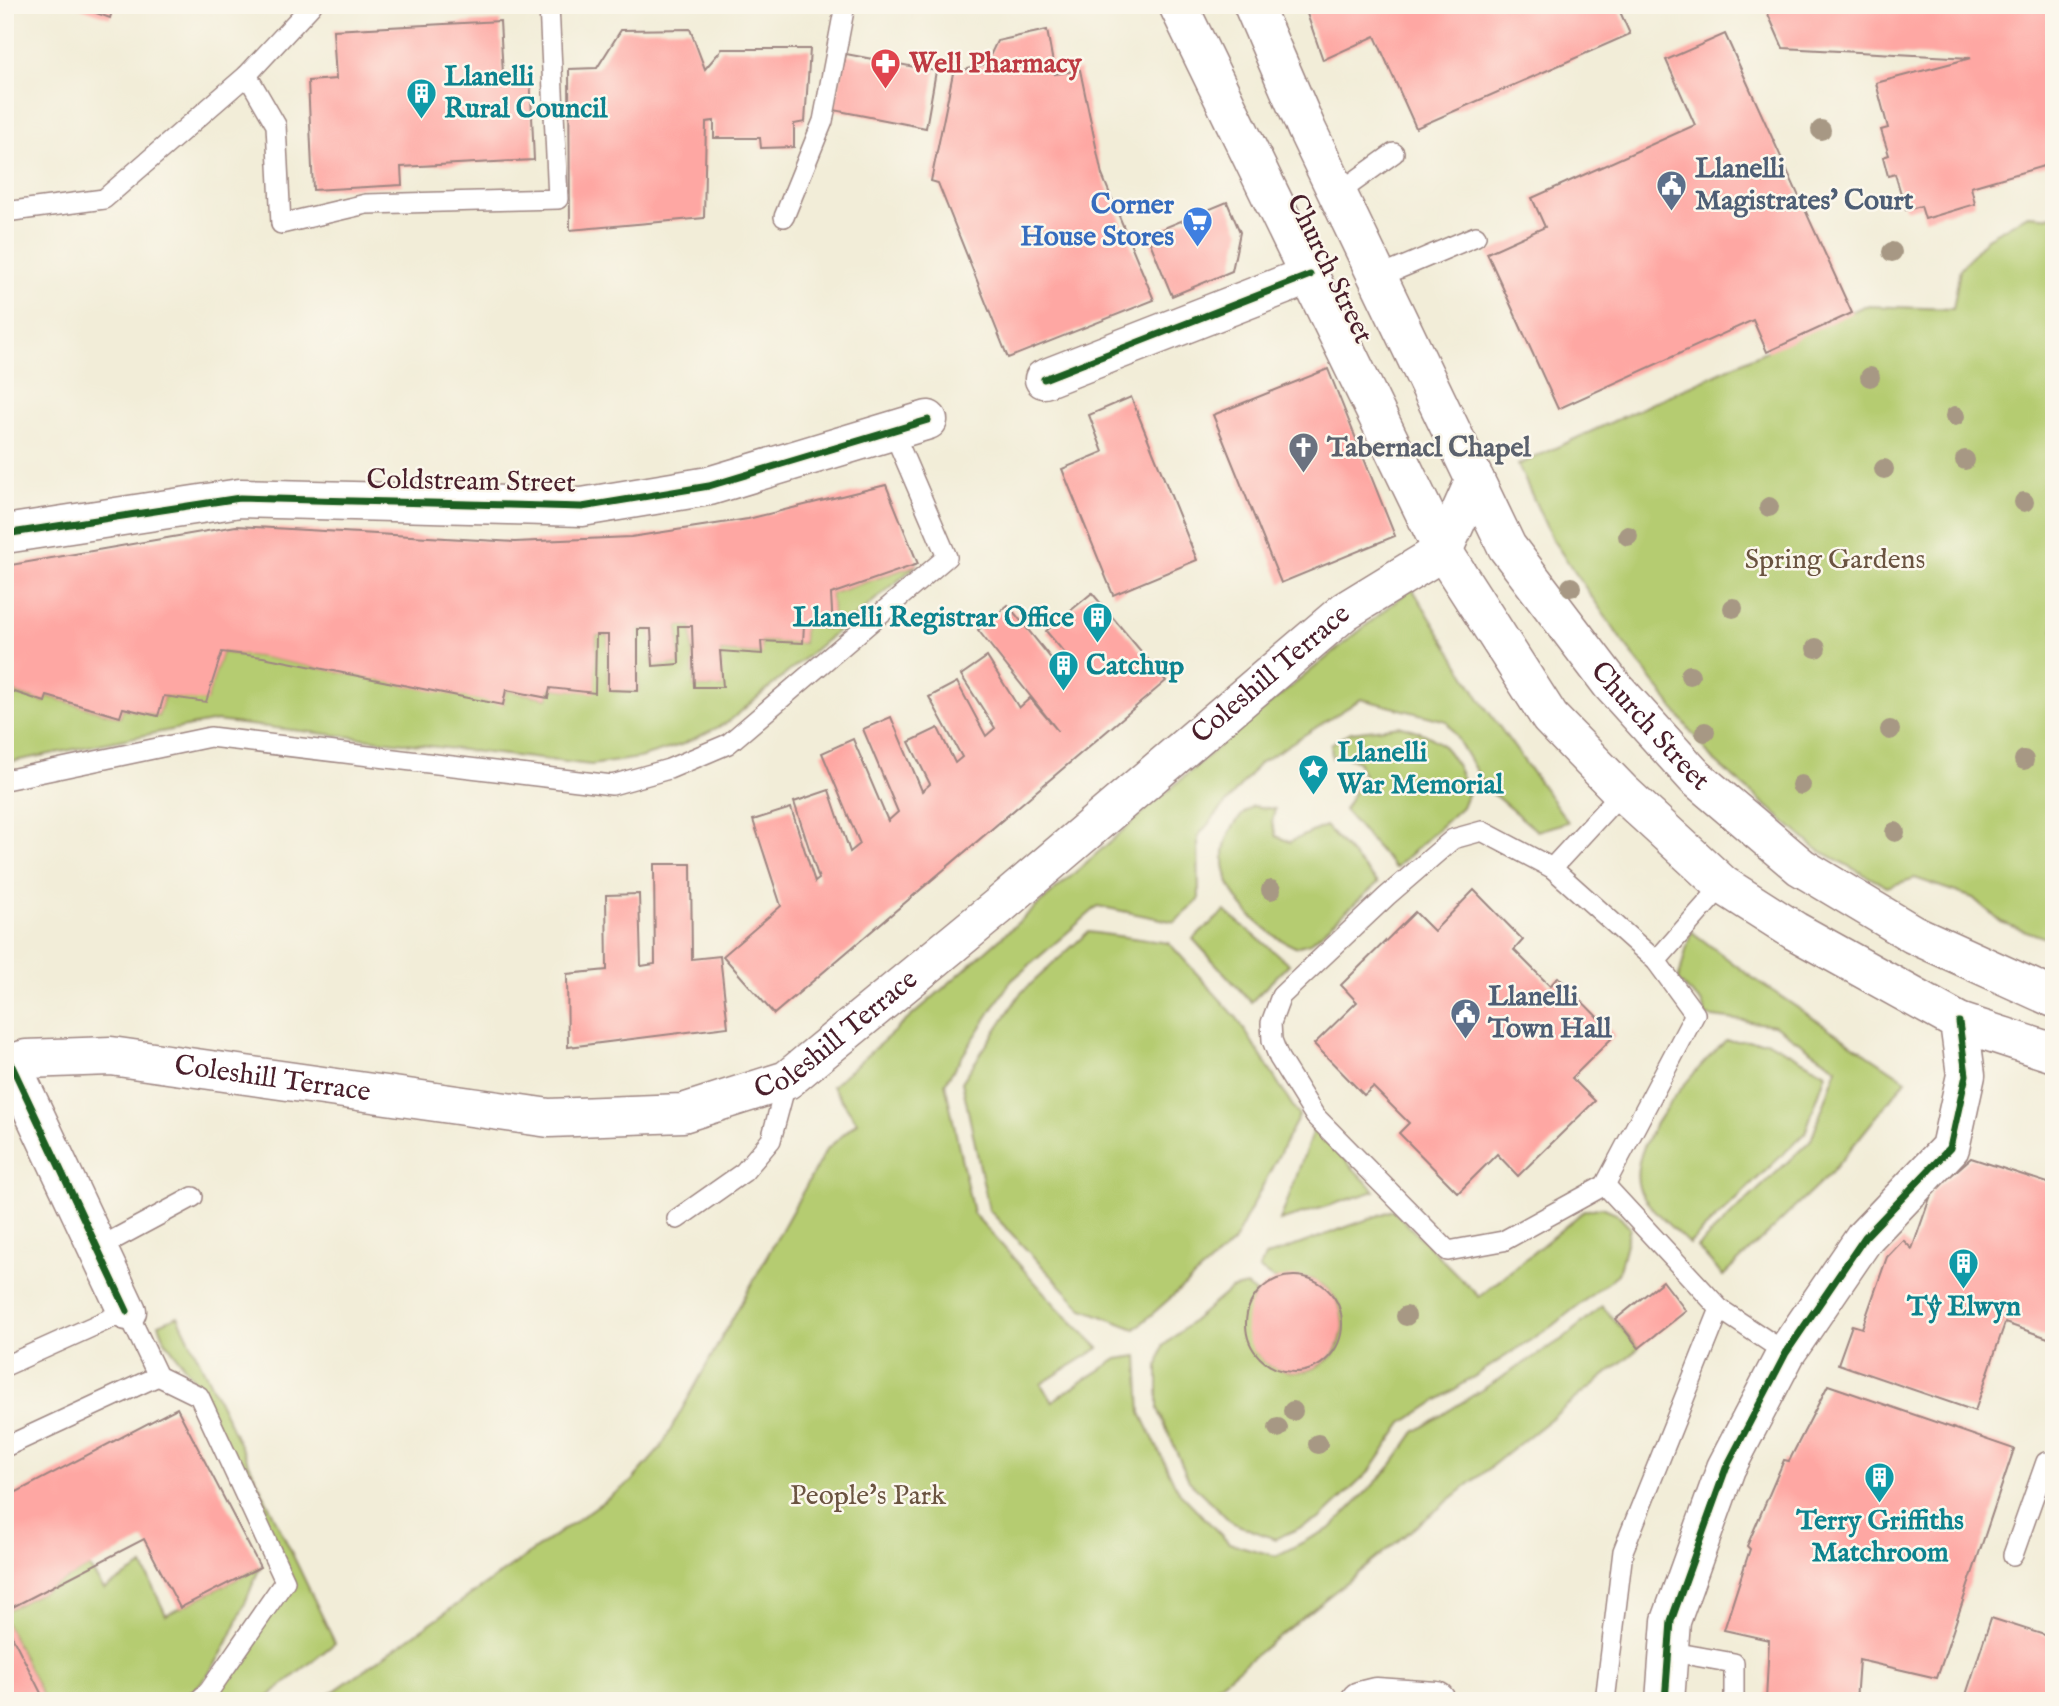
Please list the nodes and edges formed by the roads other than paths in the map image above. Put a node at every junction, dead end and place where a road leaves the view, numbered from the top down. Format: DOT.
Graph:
graph roads {
  1 [pos="312,5"];
  2 [pos="549,5"];
  3 [pos="845,5"];
  4 [pos="1178,5"];
  5 [pos="1253,5"];
  6 [pos="247,75"];
  7 [pos="1394,153"];
  8 [pos="1337,194"];
  9 [pos="5,212"];
  10 [pos="784,217"];
  11 [pos="1476,236"];
  12 [pos="1310,275"];
  13 [pos="1377,278"];
  14 [pos="1044,379"];
  15 [pos="928,420"];
  16 [pos="892,429"];
  17 [pos="1475,480"];
  18 [pos="5,534"];
  19 [pos="1443,551"];
  20 [pos="5,780"];
  21 [pos="1622,792"];
  22 [pos="1552,868"];
  23 [pos="1723,885"];
  24 [pos="1656,961"];
  25 [pos="2054,998"];
  26 [pos="1959,1022"];
  27 [pos="2054,1053"];
  28 [pos="8,1064"];
  29 [pos="787,1080"];
  30 [pos="1605,1185"];
  31 [pos="193,1197"];
  32 [pos="677,1219"];
  33 [pos="98,1248"];
  34 [pos="1720,1310"];
  35 [pos="127,1311"];
  36 [pos="1786,1353"];
  37 [pos="5,1366"];
  38 [pos="158,1376"];
  39 [pos="5,1447"];
  40 [pos="2054,1465"];
  41 [pos="2013,1555"];
  42 [pos="1667,1651"];
  43 [pos="198,1701"];
  44 [pos="1360,1701"];
  45 [pos="1436,1701"];
  46 [pos="1605,1701"];
  47 [pos="1665,1701"];
  48 [pos="1734,1701"];
  1 -- 6 [label="lane"];
  2 -- 6 [label="lane"];
  3 -- 10 [label="lane"];
  4 -- 12 [label="main road, Church Street"];
  5 -- 8 [label="main road, Church Street"];
  6 -- 9 [label="lane"];
  7 -- 8 [label="lane"];
  8 -- 13 [label="main road, Church Street"];
  11 -- 13 [label="lane"];
  12 -- 14 [label="main road"];
  12 -- 19 [label="main road, Church Street"];
  13 -- 17 [label="main road, Church Street"];
  15 -- 16 [label="main road, Coldstream Street"];
  16 -- 18 [label="main road, Coldstream Street"];
  16 -- 20 [label="lane"];
  17 -- 19 [label="main road"];
  17 -- 25 [label="main road, Church Street"];
  19 -- 21 [label="main road, Church Street"];
  19 -- 29 [label="main road, Coleshill Terrace"];
  21 -- 22 [label="lane"];
  21 -- 23 [label="main road, Church Street"];
  22 -- 24 [label="lane"];
  22 -- 30 [label="lane"];
  23 -- 24 [label="lane"];
  23 -- 26 [label="main road, Church Street"];
  24 -- 30 [label="lane"];
  26 -- 27 [label="main road, Church Street"];
  26 -- 36 [label="main road"];
  28 -- 29 [label="main road, Coleshill Terrace"];
  28 -- 33 [label="main road"];
  29 -- 32 [label="lane"];
  30 -- 34 [label="lane"];
  31 -- 33 [label="lane"];
  33 -- 35 [label="main road"];
  34 -- 36 [label="lane"];
  34 -- 46 [label="lane"];
  35 -- 37 [label="lane"];
  35 -- 38 [label="lane"];
  36 -- 42 [label="main road"];
  38 -- 39 [label="lane"];
  38 -- 43 [label="lane"];
  40 -- 41 [label="lane"];
  42 -- 47 [label="main road"];
  42 -- 48 [label="lane"];
  44 -- 45 [label="main road"];
}
